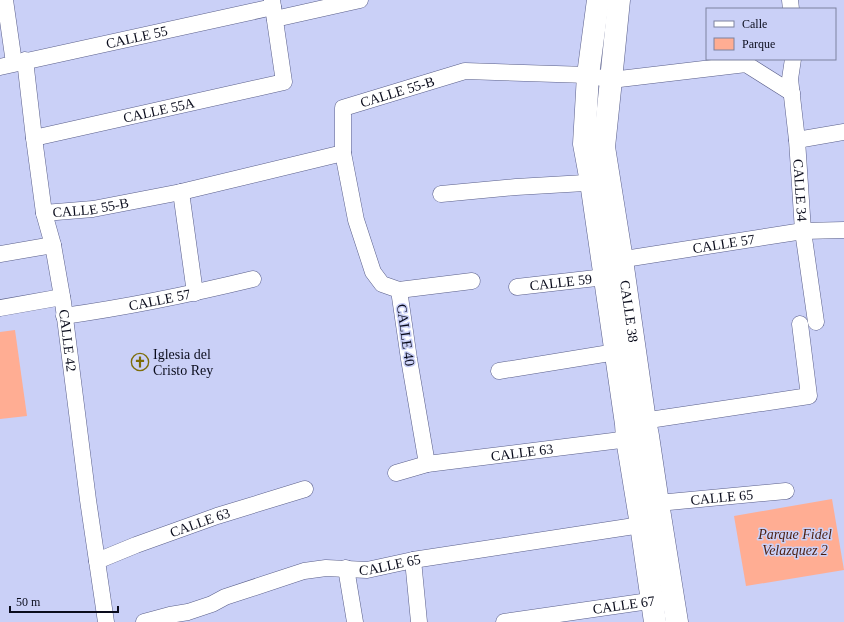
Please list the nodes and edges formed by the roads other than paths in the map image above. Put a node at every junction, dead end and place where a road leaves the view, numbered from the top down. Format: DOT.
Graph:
graph roads {
  1 [pos="5,0"];
  2 [pos="360,0"];
  3 [pos="598,0"];
  4 [pos="619,0"];
  5 [pos="273,9"];
  6 [pos="793,60"];
  7 [pos="13,63"];
  8 [pos="588,75"];
  9 [pos="612,80"];
  10 [pos="792,93"];
  11 [pos="844,132"];
  12 [pos="34,138"];
  13 [pos="798,140"];
  14 [pos="343,153"];
  15 [pos="600,182"];
  16 [pos="181,192"];
  17 [pos="441,194"];
  18 [pos="44,213"];
  19 [pos="844,230"];
  20 [pos="803,231"];
  21 [pos="53,245"];
  22 [pos="0,254"];
  23 [pos="610,266"];
  24 [pos="253,279"];
  25 [pos="472,281"];
  26 [pos="517,287"];
  27 [pos="399,290"];
  28 [pos="195,293"];
  29 [pos="62,297"];
  30 [pos="0,308"];
  31 [pos="64,316"];
  32 [pos="816,322"];
  33 [pos="800,324"];
  34 [pos="616,352"];
  35 [pos="499,371"];
  36 [pos="636,430"];
  37 [pos="427,464"];
  38 [pos="396,473"];
  39 [pos="305,489"];
  40 [pos="786,491"];
  41 [pos="658,503"];
  42 [pos="641,525"];
  43 [pos="413,560"];
  44 [pos="97,561"];
  45 [pos="346,568"];
  46 [pos="660,607"];
  47 [pos="106,622"];
  48 [pos="144,622"];
  49 [pos="355,622"];
  50 [pos="419,622"];
  51 [pos="504,622"];
  52 [pos="677,622"];
  1 -- 7 [label="street, CALLE 42"];
  2 -- 5 [label="street, CALLE 55"];
  3 -- 8 [label="street, CALLE 38"];
  4 -- 9 [label="street, CALLE 38"];
  5 -- 7 [label="street, CALLE 55"];
  5 -- 12 [label="street, CALLE 55A"];
  6 -- 10 [label="street, CALLE 34"];
  7 -- 12 [label="street, CALLE 42"];
  8 -- 9 [label="street, CALLE 55-B"];
  8 -- 14 [label="street, CALLE 55-B"];
  8 -- 15 [label="street, CALLE 38"];
  9 -- 10 [label="street, CALLE 55-B"];
  9 -- 15 [label="street, CALLE 38"];
  10 -- 13 [label="street, CALLE 34"];
  11 -- 13 [label="street"];
  12 -- 18 [label="street, CALLE 42"];
  13 -- 20 [label="street, CALLE 34"];
  14 -- 16 [label="street, CALLE 55-B"];
  14 -- 27 [label="street, CALLE 40"];
  15 -- 17 [label="street"];
  15 -- 23 [label="street, CALLE 38"];
  16 -- 18 [label="street, CALLE 55-B"];
  16 -- 28 [label="street"];
  18 -- 21 [label="street, CALLE 42"];
  19 -- 20 [label="street, CALLE 57"];
  20 -- 23 [label="street, CALLE 57"];
  20 -- 32 [label="street, CALLE 34"];
  21 -- 22 [label="street"];
  21 -- 29 [label="street, CALLE 42"];
  23 -- 26 [label="street, CALLE 59"];
  23 -- 34 [label="street, CALLE 38"];
  23 -- 36 [label="street, CALLE 38"];
  24 -- 28 [label="street, CALLE 57"];
  25 -- 27 [label="street"];
  27 -- 37 [label="street, CALLE 40"];
  28 -- 31 [label="street, CALLE 57"];
  29 -- 30 [label="street"];
  29 -- 31 [label="street, CALLE 42"];
  31 -- 44 [label="street, CALLE 42"];
  33 -- 36 [label="street, CALLE 63"];
  34 -- 35 [label="street"];
  34 -- 36 [label="street, CALLE 38"];
  36 -- 37 [label="street, CALLE 63"];
  36 -- 41 [label="street, CALLE 38"];
  36 -- 42 [label="street, CALLE 38"];
  37 -- 38 [label="street, CALLE 63"];
  39 -- 44 [label="street, CALLE 63"];
  40 -- 41 [label="street, CALLE 65"];
  41 -- 46 [label="street, CALLE 38"];
  42 -- 43 [label="street, CALLE 65"];
  42 -- 46 [label="street, CALLE 38"];
  43 -- 45 [label="street, CALLE 65"];
  43 -- 50 [label="street"];
  44 -- 47 [label="street, CALLE 42"];
  45 -- 48 [label="street, CALLE 65"];
  45 -- 49 [label="street"];
  46 -- 51 [label="street, CALLE 67"];
  46 -- 52 [label="street, CALLE 38"];
}
